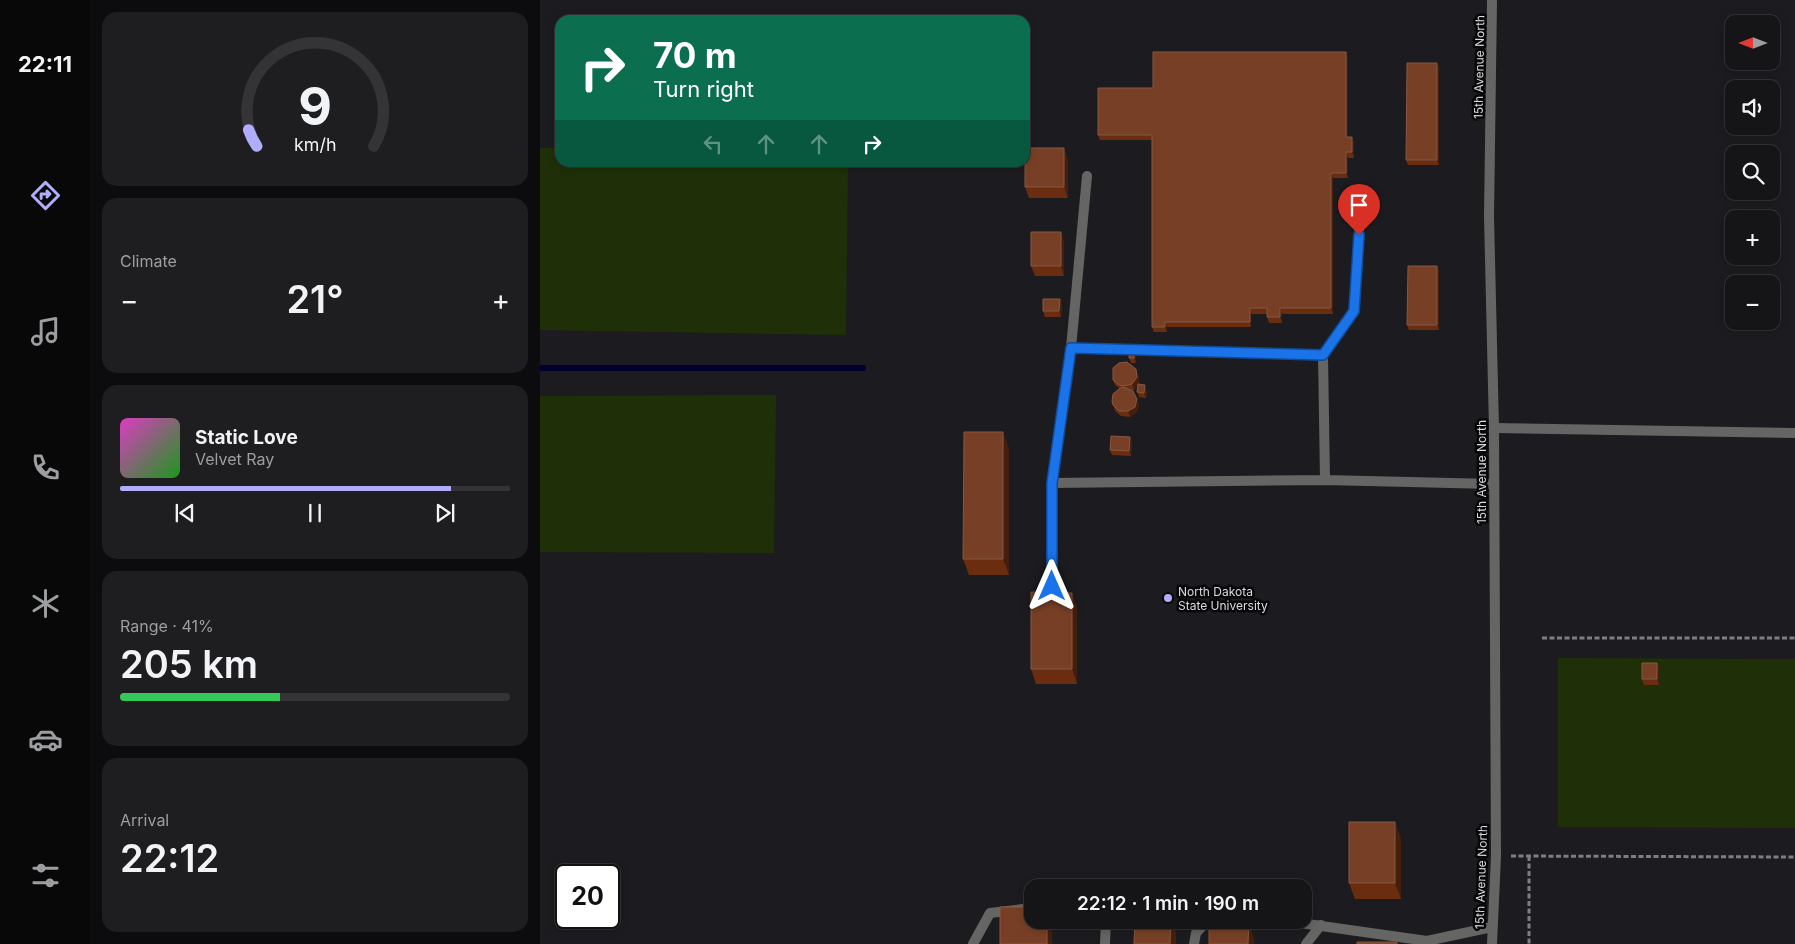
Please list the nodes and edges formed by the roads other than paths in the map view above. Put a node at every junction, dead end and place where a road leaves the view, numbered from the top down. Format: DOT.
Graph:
graph roads {
  1 [pos="1492,0"];
  2 [pos="1086,176"];
  3 [pos="1360,216"];
  4 [pos="1071,348"];
  5 [pos="1323,355"];
  6 [pos="1494,428"];
  7 [pos="1795,433"];
  8 [pos="1324,480"];
  9 [pos="1052,483"];
  10 [pos="1493,484"];
  11 [pos="1052,586"];
  12 [pos="1024,909"];
  13 [pos="1312,924"];
  14 [pos="1321,925"];
  15 [pos="1492,927"];
  16 [pos="1106,929"];
  17 [pos="1200,929"];
  18 [pos="1427,942"];
  19 [pos="973,944"];
  20 [pos="1105,944"];
  21 [pos="1194,944"];
  22 [pos="1306,944"];
  23 [pos="1492,944"];
  1 -- 6 [label="street, 15th Avenue North"];
  2 -- 4 [label="street"];
  3 -- 5 [label="street"];
  4 -- 5 [label="street"];
  4 -- 9 [label="street"];
  5 -- 8 [label="street"];
  6 -- 7 [label="street"];
  6 -- 10 [label="street, 15th Avenue North"];
  8 -- 9 [label="street"];
  8 -- 10 [label="street"];
  9 -- 11 [label="street"];
  10 -- 15 [label="street, 15th Avenue North"];
  12 -- 19 [label="street"];
  13 -- 14 [label="street"];
  14 -- 18 [label="street"];
  14 -- 22 [label="street"];
  15 -- 18 [label="street"];
  15 -- 23 [label="street, 15th Avenue North"];
  16 -- 20 [label="street"];
  17 -- 21 [label="street"];
}
